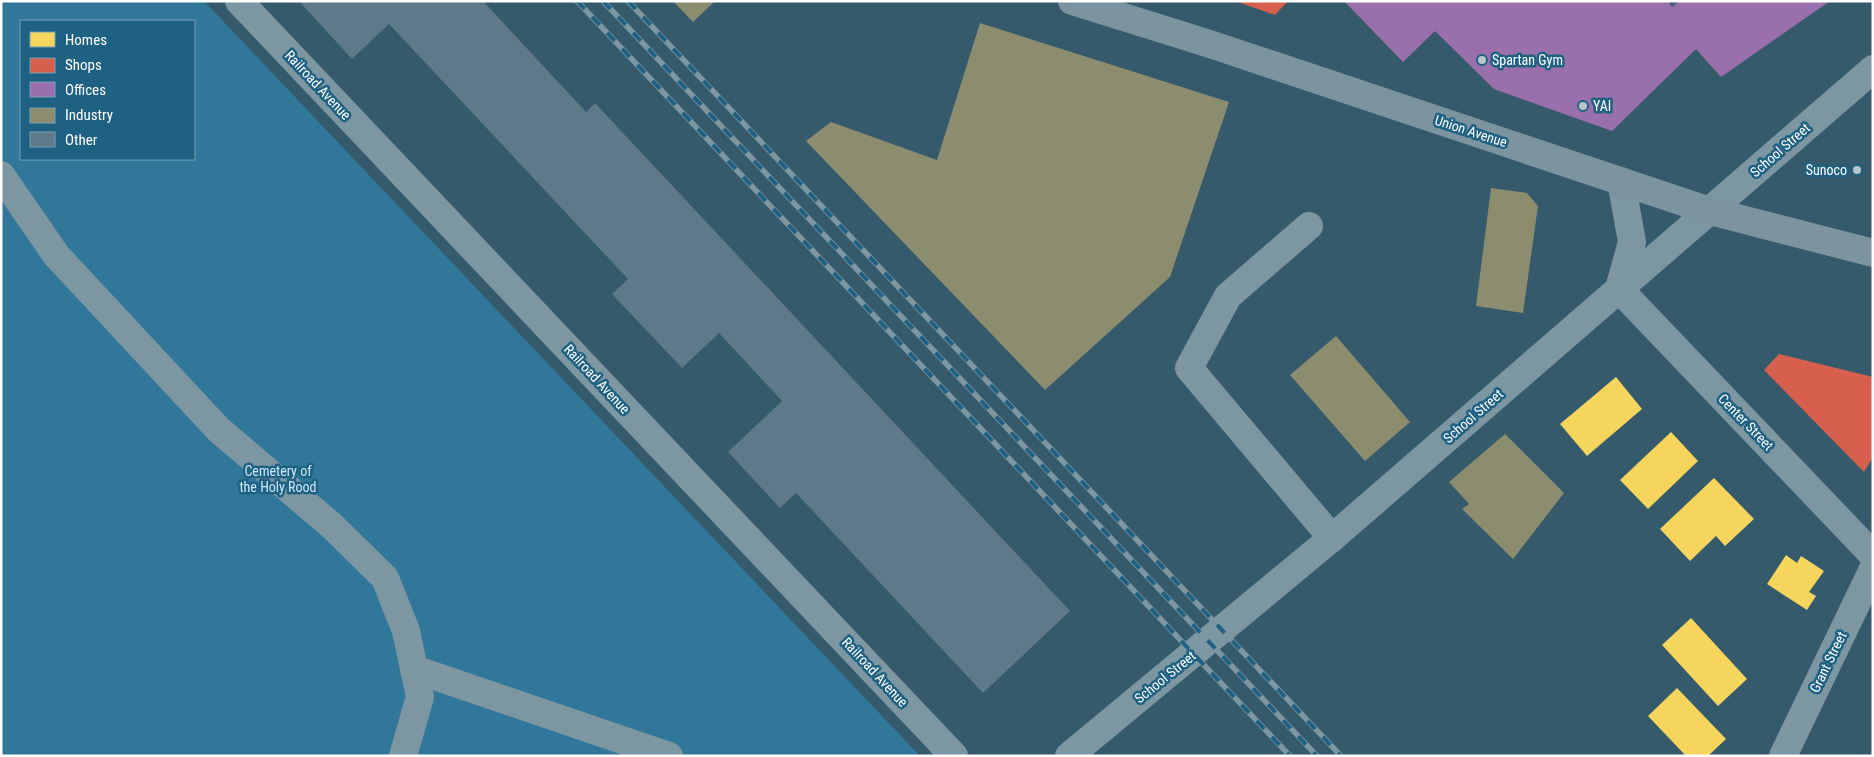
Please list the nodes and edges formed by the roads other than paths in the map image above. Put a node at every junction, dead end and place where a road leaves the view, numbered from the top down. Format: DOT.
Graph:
graph roads {
  1 [pos="239,1"];
  2 [pos="1072,1"];
  3 [pos="1873,69"];
  4 [pos="1621,181"];
  5 [pos="5,190"];
  6 [pos="1710,211"];
  7 [pos="1309,226"];
  8 [pos="1873,253"];
  9 [pos="1619,289"];
  10 [pos="1332,538"];
  11 [pos="1873,554"];
  12 [pos="1873,569"];
  13 [pos="414,669"];
  14 [pos="403,756"];
  15 [pos="669,756"];
  16 [pos="954,756"];
  17 [pos="1069,756"];
  18 [pos="1783,756"];
  1 -- 16 [label="street, Railroad Avenue"];
  2 -- 4 [label="main road, Union Avenue"];
  3 -- 6 [label="street, School Street"];
  4 -- 6 [label="main road, Union Avenue"];
  4 -- 9 [label="street"];
  5 -- 13 [label="street"];
  6 -- 8 [label="main road, Union Avenue"];
  6 -- 9 [label="street, School Street"];
  7 -- 10 [label="street"];
  9 -- 10 [label="street, School Street"];
  9 -- 11 [label="street, Center Street"];
  10 -- 17 [label="street, School Street"];
  12 -- 18 [label="street, Grant Street"];
  13 -- 14 [label="street"];
  13 -- 15 [label="street"];
}
